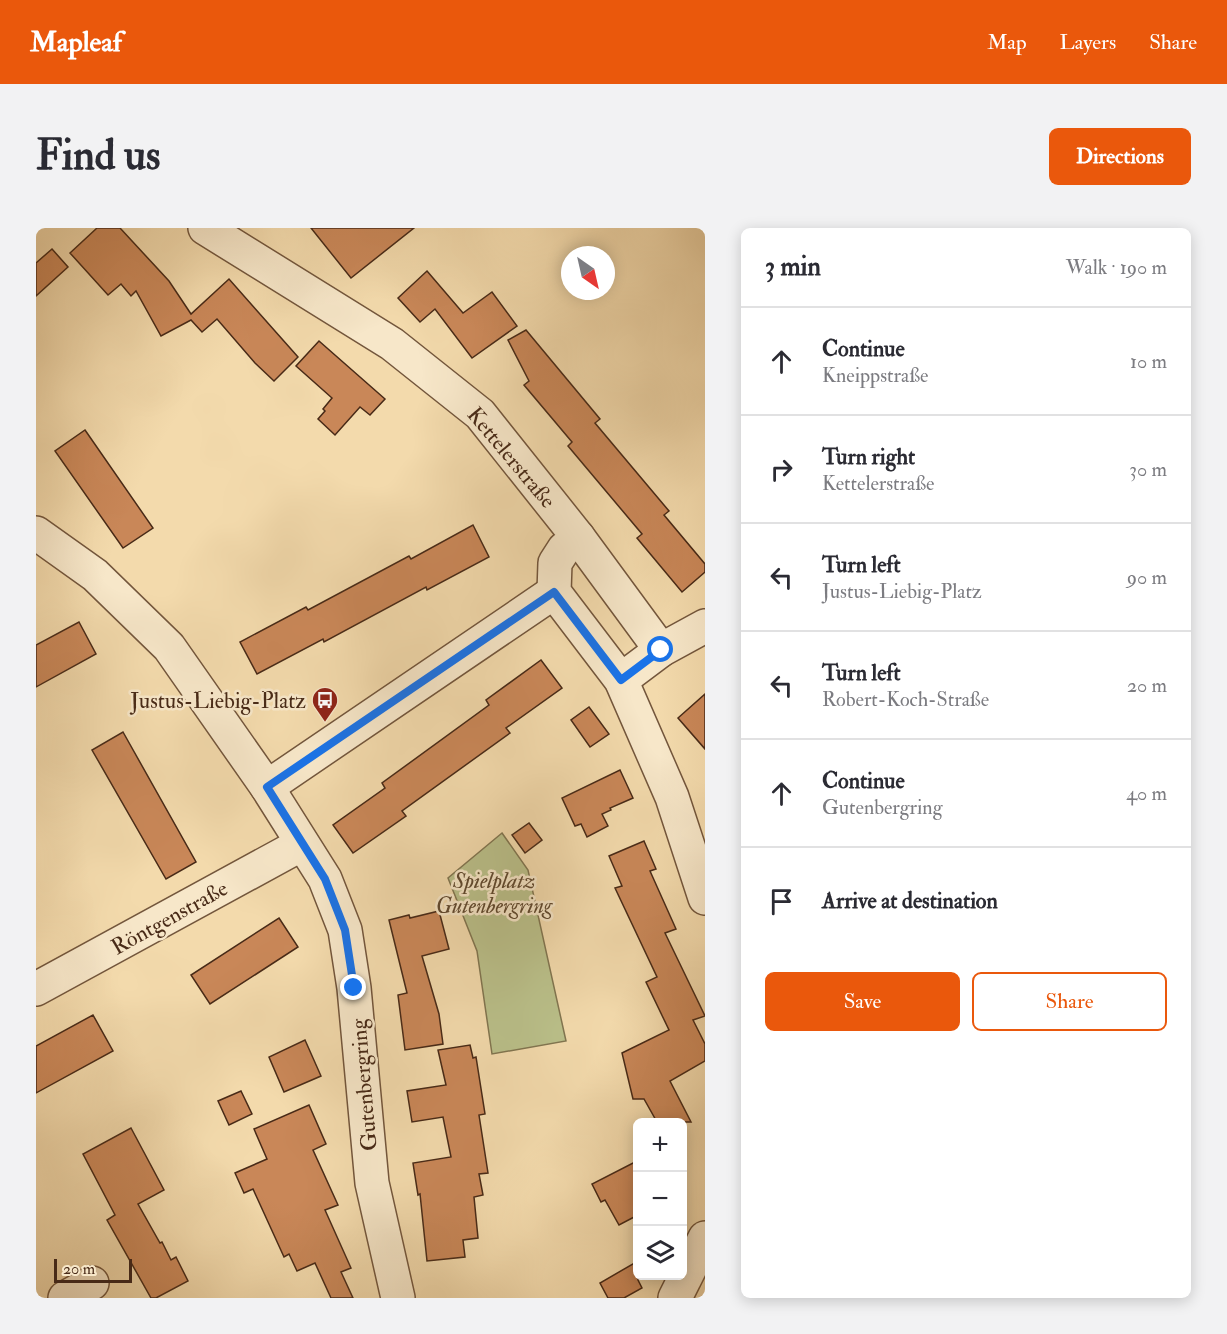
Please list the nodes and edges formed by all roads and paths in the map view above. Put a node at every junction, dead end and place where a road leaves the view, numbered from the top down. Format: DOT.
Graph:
graph roads {
  1 [pos="205,228"];
  2 [pos="578,537"];
  3 [pos="38,539"];
  4 [pos="554,592"];
  5 [pos="705,626"];
  6 [pos="661,650"];
  7 [pos="621,680"];
  8 [pos="267,787"];
  9 [pos="302,844"];
  10 [pos="705,898"];
  11 [pos="36,989"];
  12 [pos="705,1238"];
  13 [pos="398,1298"];
  14 [pos="675,1298"];
  1 -- 2 [label="street, Kettelerstraße"];
  2 -- 4 [label="street"];
  2 -- 6 [label="street, Kettelerstraße"];
  3 -- 8 [label="street, Gutenbergring"];
  4 -- 7 [label="street"];
  4 -- 8 [label="street"];
  5 -- 6 [label="street"];
  6 -- 7 [label="street"];
  7 -- 10 [label="street"];
  8 -- 9 [label="street, Gutenbergring"];
  9 -- 11 [label="street, Röntgenstraße"];
  9 -- 13 [label="street, Gutenbergring"];
  12 -- 14 [label="street"];
}
